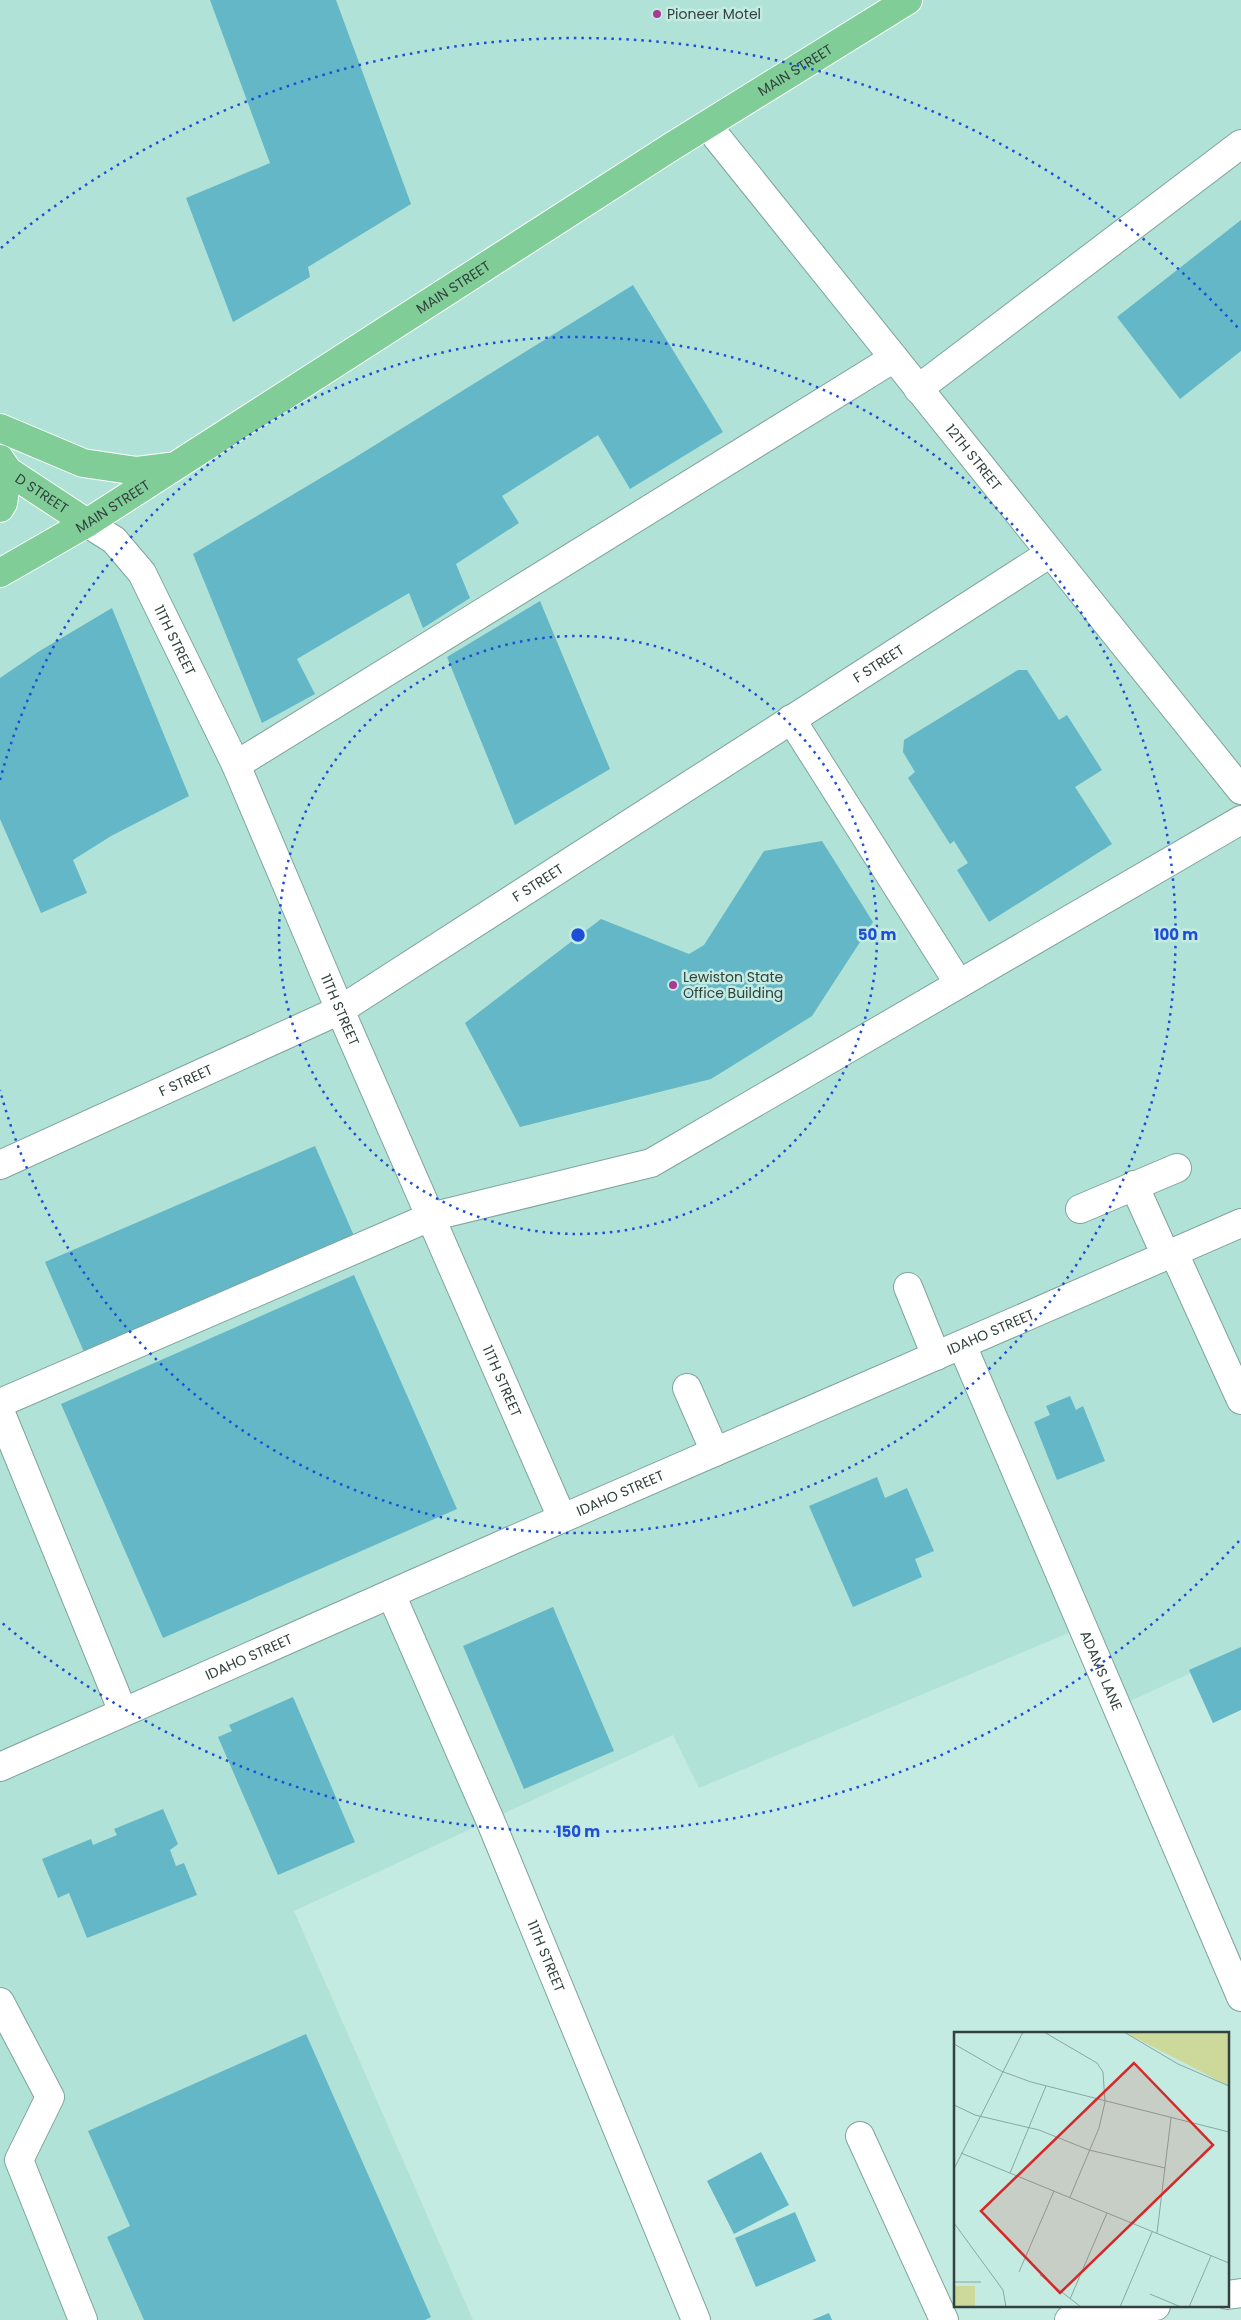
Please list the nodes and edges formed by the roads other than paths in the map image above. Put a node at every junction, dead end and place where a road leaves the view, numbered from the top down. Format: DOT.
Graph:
graph roads {
  1 [pos="908,0"];
  2 [pos="707,125"];
  3 [pos="1241,144"];
  4 [pos="894,358"];
  5 [pos="918,389"];
  6 [pos="0,428"];
  7 [pos="4,465"];
  8 [pos="173,466"];
  9 [pos="0,508"];
  10 [pos="86,523"];
  11 [pos="1049,554"];
  12 [pos="0,573"];
  13 [pos="791,719"];
  14 [pos="236,764"];
  15 [pos="1241,790"];
  16 [pos="1241,820"];
  17 [pos="959,984"];
  18 [pos="340,1010"];
  19 [pos="0,1165"];
  20 [pos="1177,1168"];
  21 [pos="1134,1185"];
  22 [pos="1080,1209"];
  23 [pos="430,1217"];
  24 [pos="1241,1223"];
  25 [pos="1170,1254"];
  26 [pos="908,1288"];
  27 [pos="962,1345"];
  28 [pos="936,1356"];
  29 [pos="687,1388"];
  30 [pos="1241,1400"];
  31 [pos="0,1403"];
  32 [pos="0,1411"];
  33 [pos="714,1452"];
  34 [pos="562,1518"];
  35 [pos="391,1594"];
  36 [pos="123,1712"];
  37 [pos="0,1767"];
  38 [pos="1241,1996"];
  39 [pos="0,2002"];
  40 [pos="860,2136"];
  41 [pos="1241,2293"];
  42 [pos="1228,2295"];
  43 [pos="1144,2308"];
  44 [pos="83,2320"];
  45 [pos="696,2320"];
  46 [pos="944,2320"];
  47 [pos="1069,2320"];
  1 -- 2 [label="main road, MAIN STREET"];
  2 -- 4 [label="street, 12TH STREET"];
  2 -- 8 [label="main road, MAIN STREET"];
  3 -- 5 [label="street"];
  4 -- 5 [label="street, 12TH STREET"];
  4 -- 14 [label="street"];
  5 -- 11 [label="street, 12TH STREET"];
  6 -- 8 [label="main road"];
  7 -- 9 [label="main road"];
  7 -- 10 [label="main road, D STREET"];
  8 -- 10 [label="main road, MAIN STREET"];
  10 -- 12 [label="main road, MAIN STREET"];
  10 -- 14 [label="street, 11TH STREET"];
  11 -- 13 [label="street, F STREET"];
  11 -- 15 [label="street, 12TH STREET"];
  13 -- 17 [label="street"];
  13 -- 18 [label="street, F STREET"];
  14 -- 18 [label="street, 11TH STREET"];
  16 -- 17 [label="street"];
  17 -- 23 [label="street"];
  18 -- 19 [label="street, F STREET"];
  18 -- 23 [label="street, 11TH STREET"];
  20 -- 21 [label="street"];
  21 -- 22 [label="street"];
  21 -- 25 [label="street"];
  23 -- 31 [label="street"];
  23 -- 34 [label="street, 11TH STREET"];
  24 -- 25 [label="street, IDAHO STREET"];
  25 -- 27 [label="street, IDAHO STREET"];
  25 -- 30 [label="street"];
  26 -- 28 [label="street"];
  27 -- 28 [label="street, IDAHO STREET"];
  27 -- 38 [label="street, ADAMS LANE"];
  28 -- 33 [label="street, IDAHO STREET"];
  29 -- 33 [label="street"];
  32 -- 36 [label="street"];
  33 -- 34 [label="street, IDAHO STREET"];
  34 -- 35 [label="street, IDAHO STREET"];
  35 -- 36 [label="street, IDAHO STREET"];
  35 -- 45 [label="street, 11TH STREET"];
  36 -- 37 [label="street, IDAHO STREET"];
  39 -- 44 [label="street"];
  40 -- 46 [label="street"];
  41 -- 42 [label="street"];
  43 -- 47 [label="street"];
}
